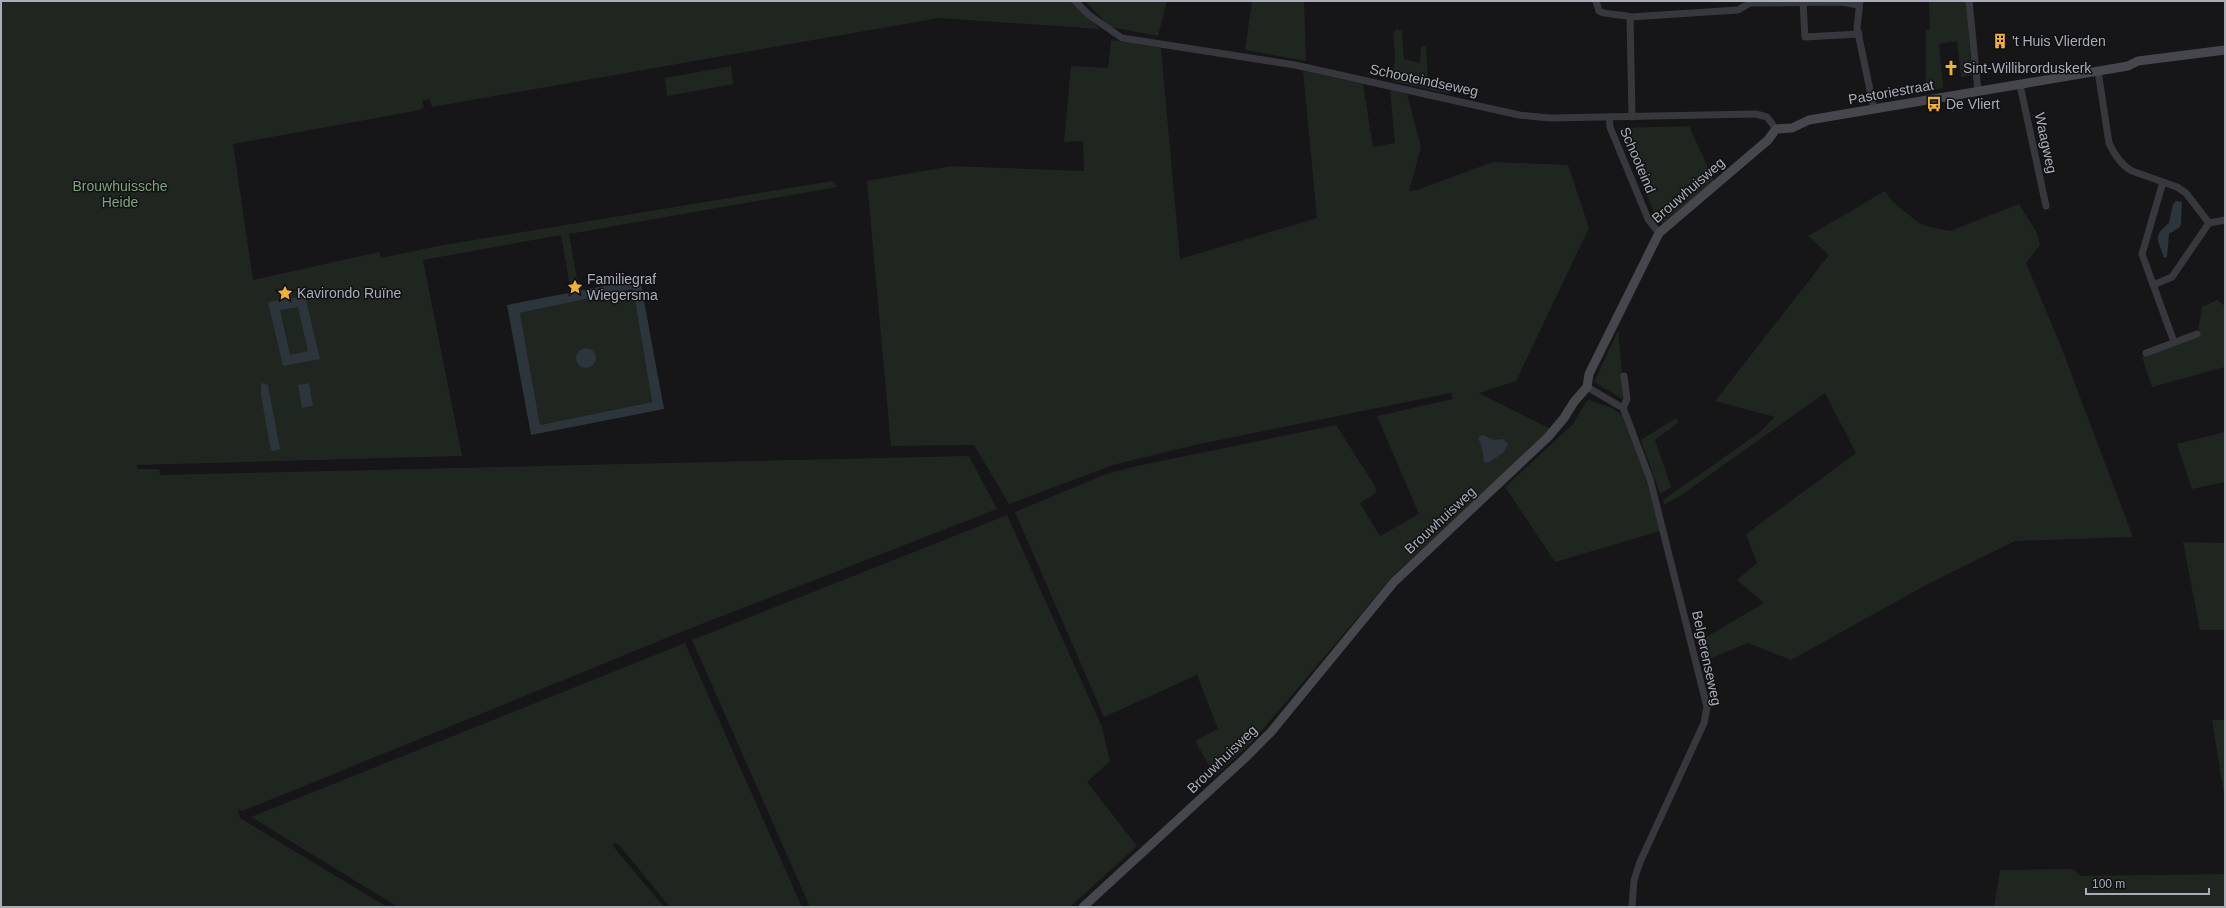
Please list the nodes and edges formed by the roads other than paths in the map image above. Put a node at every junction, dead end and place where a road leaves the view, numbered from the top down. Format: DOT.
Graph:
graph roads {
  1 [pos="1075,1"];
  2 [pos="1596,1"];
  3 [pos="1969,1"];
  4 [pos="1750,2"];
  5 [pos="1803,3"];
  6 [pos="1859,3"];
  7 [pos="1630,17"];
  8 [pos="1859,34"];
  9 [pos="2225,50"];
  10 [pos="2098,71"];
  11 [pos="2020,85"];
  12 [pos="1978,91"];
  13 [pos="1874,109"];
  14 [pos="1609,117"];
  15 [pos="1632,117"];
  16 [pos="1776,129"];
  17 [pos="2163,182"];
  18 [pos="2046,206"];
  19 [pos="2225,220"];
  20 [pos="2209,223"];
  21 [pos="1659,233"];
  22 [pos="2152,285"];
  23 [pos="2197,334"];
  24 [pos="2174,342"];
  25 [pos="2146,353"];
  26 [pos="1624,376"];
  27 [pos="1587,387"];
  28 [pos="1623,408"];
  29 [pos="1083,907"];
  30 [pos="1632,907"];
  1 -- 14 [label="street, Schooteindseweg"];
  2 -- 7 [label="street"];
  3 -- 12 [label="street"];
  4 -- 5 [label="street"];
  4 -- 7 [label="street"];
  5 -- 6 [label="street"];
  5 -- 8 [label="street"];
  6 -- 8 [label="street"];
  7 -- 15 [label="street"];
  8 -- 13 [label="street"];
  9 -- 10 [label="street, Pastoriestraat"];
  10 -- 11 [label="street, Pastoriestraat"];
  10 -- 17 [label="street"];
  11 -- 12 [label="street, Pastoriestraat"];
  11 -- 18 [label="street, Waagweg"];
  12 -- 13 [label="street, Pastoriestraat"];
  13 -- 16 [label="street, Pastoriestraat"];
  14 -- 15 [label="street, Schooteindseweg"];
  14 -- 21 [label="street, Schooteind"];
  15 -- 16 [label="street, Schooteindseweg"];
  16 -- 21 [label="street, Brouwhuisweg"];
  17 -- 20 [label="street"];
  17 -- 22 [label="street"];
  19 -- 20 [label="street"];
  20 -- 22 [label="street"];
  21 -- 27 [label="street, Brouwhuisweg"];
  22 -- 24 [label="street"];
  23 -- 24 [label="street"];
  24 -- 25 [label="street"];
  26 -- 28 [label="street, Belgerenseweg"];
  27 -- 28 [label="street"];
  27 -- 29 [label="street, Brouwhuisweg"];
  28 -- 30 [label="street, Belgerenseweg"];
}
